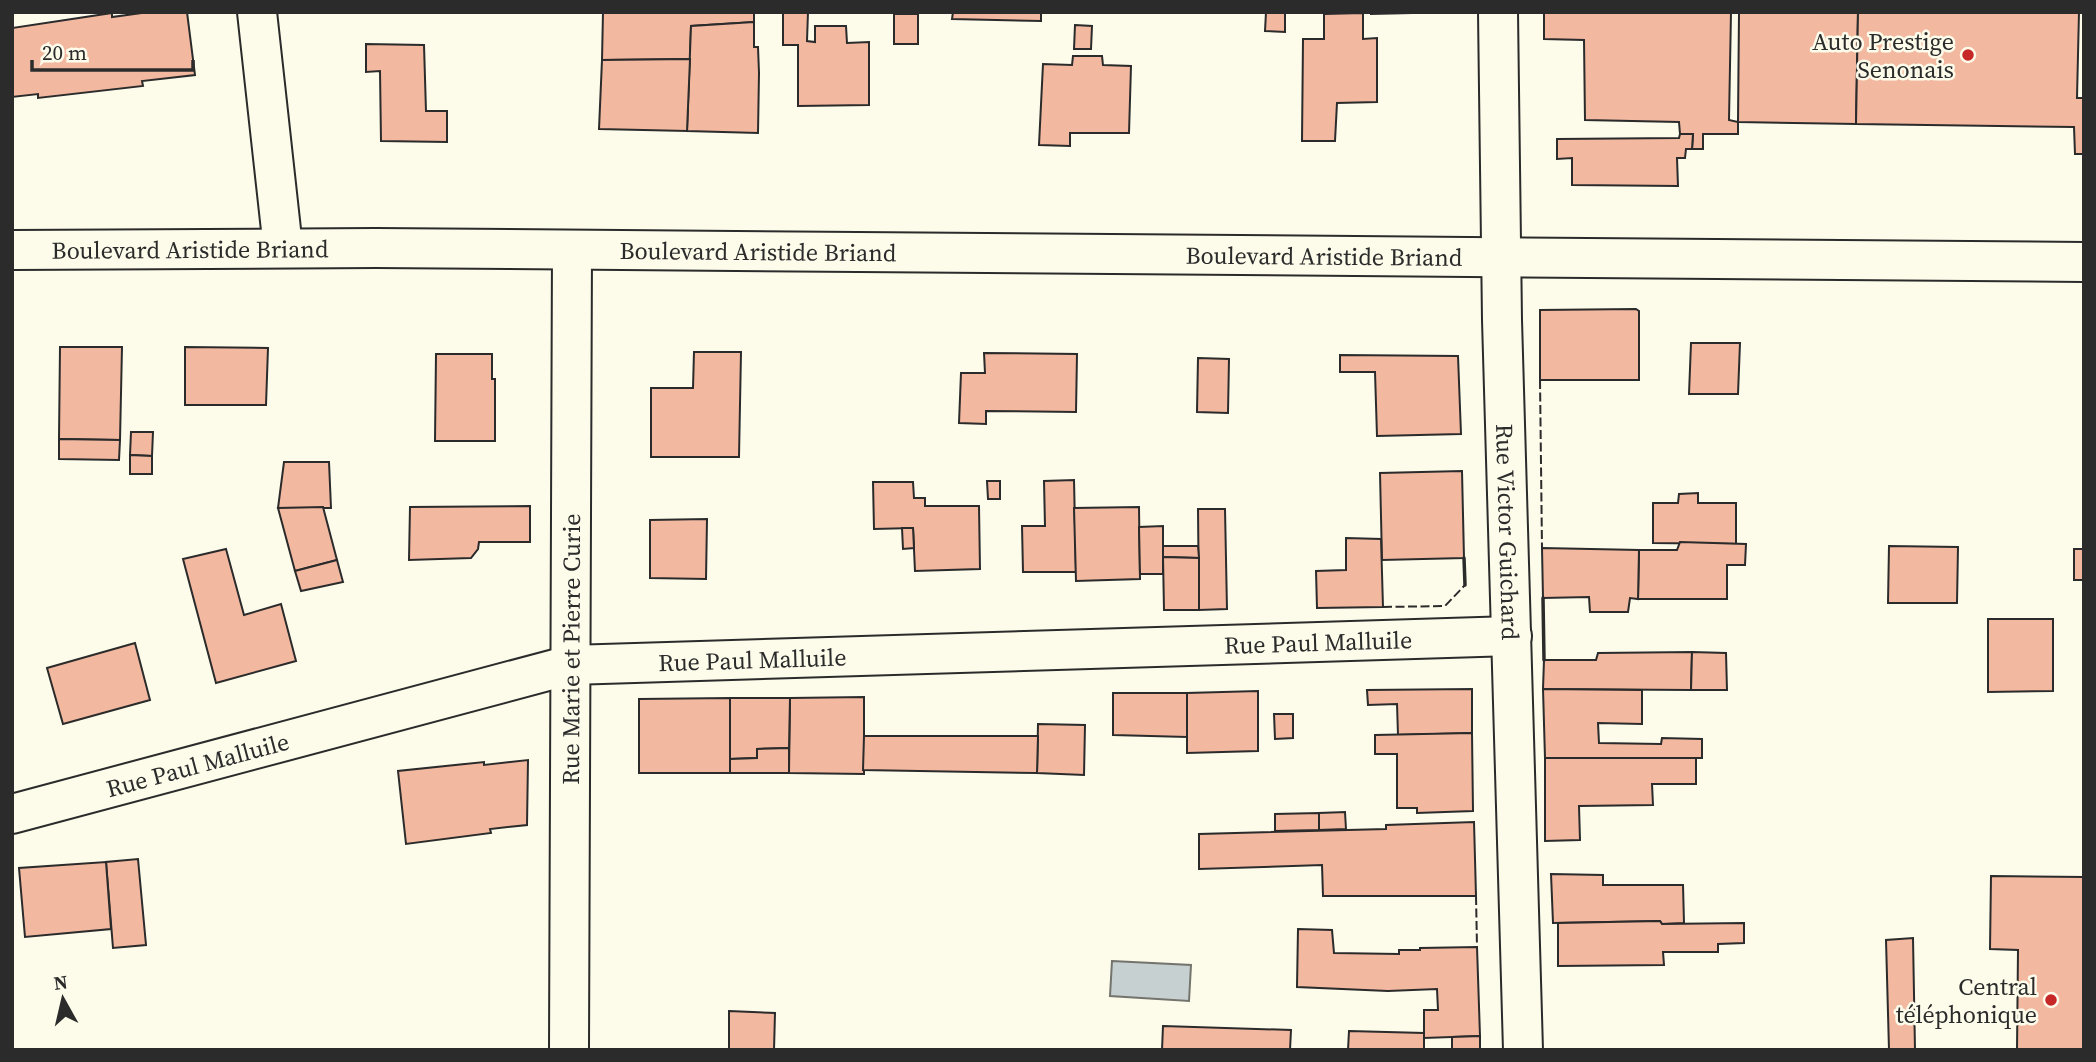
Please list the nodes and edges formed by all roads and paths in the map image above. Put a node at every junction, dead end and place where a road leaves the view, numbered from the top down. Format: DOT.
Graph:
graph roads {
  1 [pos="257,12"];
  2 [pos="1498,12"];
  3 [pos="283,248"];
  4 [pos="12,250"];
  5 [pos="572,250"];
  6 [pos="1502,256"];
  7 [pos="2084,262"];
  8 [pos="1512,636"];
  9 [pos="570,665"];
  10 [pos="12,814"];
  11 [pos="569,1050"];
  12 [pos="1523,1050"];
  1 -- 3 [label="main road"];
  2 -- 6 [label="main road, Rue Victor Guichard"];
  3 -- 4 [label="main road, Boulevard Aristide Briand"];
  3 -- 5 [label="main road, Boulevard Aristide Briand"];
  5 -- 6 [label="main road, Boulevard Aristide Briand"];
  5 -- 9 [label="main road, Rue Marie et Pierre Curie"];
  6 -- 7 [label="main road, Boulevard Aristide Briand"];
  6 -- 8 [label="main road, Rue Victor Guichard"];
  8 -- 9 [label="main road, Rue Paul Malluile"];
  8 -- 12 [label="main road, Rue Victor Guichard"];
  9 -- 10 [label="main road, Rue Paul Malluile"];
  9 -- 11 [label="main road, Rue Marie et Pierre Curie"];
}
